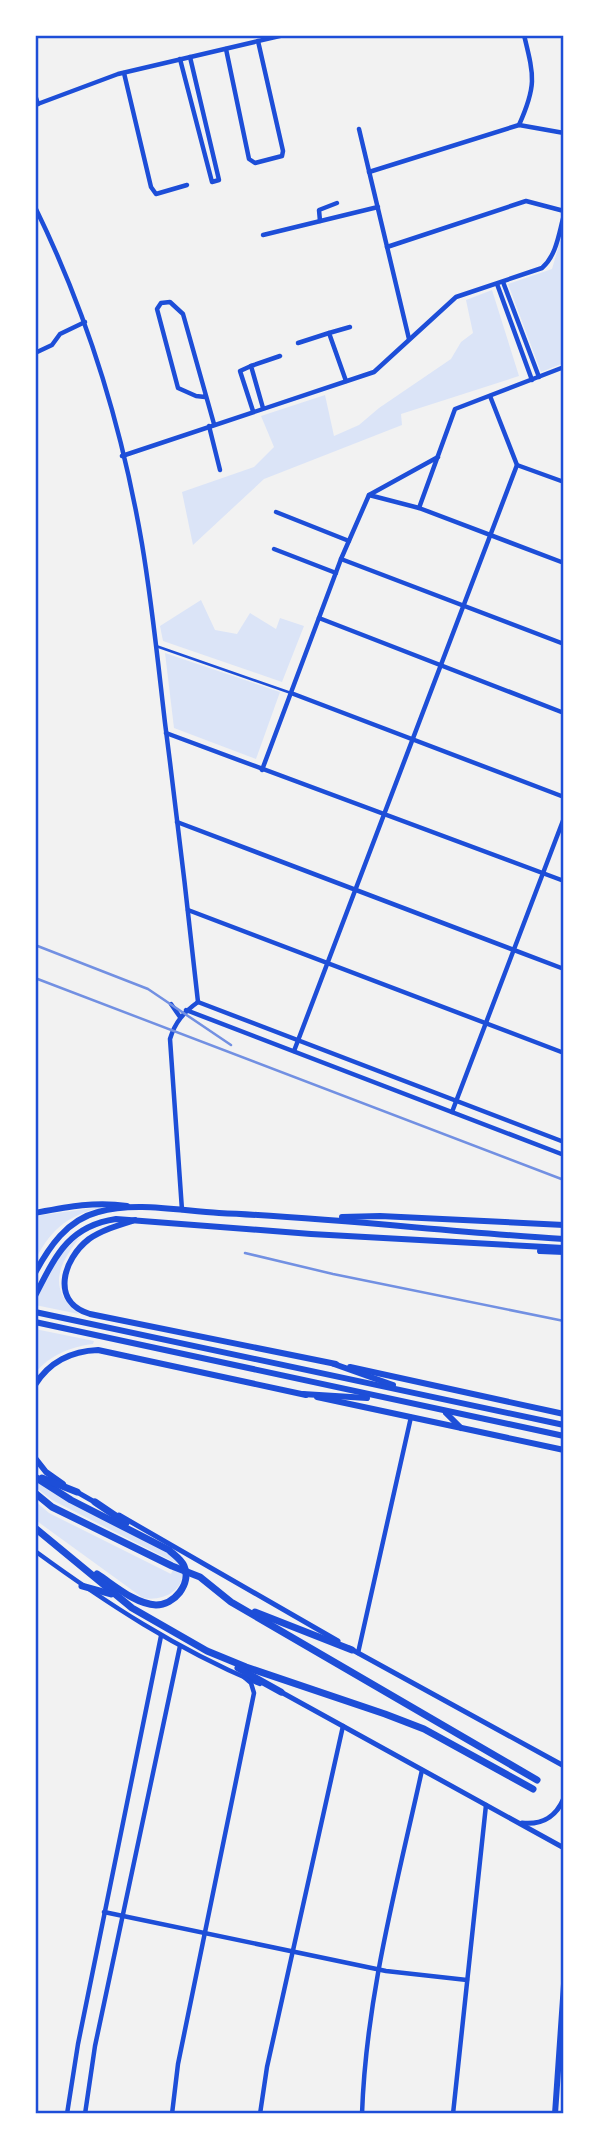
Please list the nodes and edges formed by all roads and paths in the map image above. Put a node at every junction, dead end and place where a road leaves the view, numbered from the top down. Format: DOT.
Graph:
graph roads {
  1 [pos="284,35"];
  2 [pos="524,35"];
  3 [pos="258,41"];
  4 [pos="226,49"];
  5 [pos="190,57"];
  6 [pos="180,59"];
  7 [pos="124,73"];
  8 [pos="35,95"];
  9 [pos="36,105"];
  10 [pos="519,125"];
  11 [pos="359,129"];
  12 [pos="564,133"];
  13 [pos="369,172"];
  14 [pos="187,185"];
  15 [pos="337,203"];
  16 [pos="35,207"];
  17 [pos="378,207"];
  18 [pos="564,213"];
  19 [pos="320,221"];
  20 [pos="263,235"];
  21 [pos="387,247"];
  22 [pos="500,283"];
  23 [pos="85,322"];
  24 [pos="350,327"];
  25 [pos="328,333"];
  26 [pos="410,340"];
  27 [pos="298,343"];
  28 [pos="35,353"];
  29 [pos="280,356"];
  30 [pos="251,366"];
  31 [pos="564,367"];
  32 [pos="539,377"];
  33 [pos="532,380"];
  34 [pos="346,381"];
  35 [pos="490,396"];
  36 [pos="205,397"];
  37 [pos="263,408"];
  38 [pos="253,411"];
  39 [pos="211,425"];
  40 [pos="122,456"];
  41 [pos="438,457"];
  42 [pos="517,464"];
  43 [pos="220,470"];
  44 [pos="564,482"];
  45 [pos="369,495"];
  46 [pos="419,508"];
  47 [pos="276,512"];
  48 [pos="490,535"];
  49 [pos="349,541"];
  50 [pos="274,549"];
  51 [pos="341,559"];
  52 [pos="564,563"];
  53 [pos="336,573"];
  54 [pos="463,606"];
  55 [pos="319,618"];
  56 [pos="564,644"];
  57 [pos="156,646"];
  58 [pos="441,665"];
  59 [pos="291,693"];
  60 [pos="564,713"];
  61 [pos="166,733"];
  62 [pos="413,739"];
  63 [pos="262,769"];
  64 [pos="564,797"];
  65 [pos="384,815"];
  66 [pos="564,818"];
  67 [pos="177,822"];
  68 [pos="543,873"];
  69 [pos="564,881"];
  70 [pos="355,890"];
  71 [pos="188,910"];
  72 [pos="513,950"];
  73 [pos="328,963"];
  74 [pos="564,969"];
  75 [pos="198,1002"];
  76 [pos="171,1004"];
  77 [pos="186,1010"];
  78 [pos="180,1017"];
  79 [pos="486,1023"];
  80 [pos="299,1040"];
  81 [pos="294,1051"];
  82 [pos="564,1053"];
  83 [pos="456,1101"];
  84 [pos="452,1112"];
  85 [pos="564,1142"];
  86 [pos="564,1155"];
  87 [pos="136,1207"];
  88 [pos="182,1211"];
  89 [pos="35,1213"];
  90 [pos="313,1217"];
  91 [pos="135,1220"];
  92 [pos="564,1225"];
  93 [pos="564,1239"];
  94 [pos="564,1250"];
  95 [pos="35,1273"];
  96 [pos="35,1296"];
  97 [pos="35,1312"];
  98 [pos="35,1322"];
  99 [pos="334,1364"];
  100 [pos="35,1385"];
  101 [pos="303,1394"];
  102 [pos="418,1394"];
  103 [pos="388,1400"];
  104 [pos="444,1412"];
  105 [pos="564,1414"];
  106 [pos="411,1417"];
  107 [pos="564,1425"];
  108 [pos="461,1428"];
  109 [pos="564,1436"];
  110 [pos="564,1450"];
  111 [pos="35,1458"];
  112 [pos="35,1476"];
  113 [pos="77,1492"];
  114 [pos="35,1493"];
  115 [pos="95,1502"];
  116 [pos="35,1528"];
  117 [pos="149,1539"];
  118 [pos="35,1551"];
  119 [pos="73,1559"];
  120 [pos="82,1586"];
  121 [pos="115,1595"];
  122 [pos="231,1602"];
  123 [pos="161,1636"];
  124 [pos="180,1646"];
  125 [pos="206,1651"];
  126 [pos="355,1651"];
  127 [pos="244,1677"];
  128 [pos="281,1692"];
  129 [pos="343,1726"];
  130 [pos="557,1762"];
  131 [pos="564,1766"];
  132 [pos="422,1770"];
  133 [pos="564,1773"];
  134 [pos="537,1780"];
  135 [pos="533,1789"];
  136 [pos="564,1798"];
  137 [pos="486,1805"];
  138 [pos="519,1823"];
  139 [pos="564,1848"];
  140 [pos="104,1912"];
  141 [pos="123,1916"];
  142 [pos="204,1933"];
  143 [pos="293,1952"];
  144 [pos="377,1969"];
  145 [pos="467,1980"];
  146 [pos="564,1984"];
  147 [pos="67,2114"];
  148 [pos="85,2114"];
  149 [pos="172,2114"];
  150 [pos="260,2114"];
  151 [pos="362,2114"];
  152 [pos="453,2114"];
  153 [pos="555,2114"];
  1 -- 3 [label="street"];
  2 -- 10 [label="street"];
  3 -- 4 [label="street"];
  3 -- 4 [label="street"];
  4 -- 5 [label="street"];
  5 -- 6 [label="street"];
  5 -- 6 [label="street"];
  6 -- 7 [label="street"];
  7 -- 9 [label="street"];
  7 -- 14 [label="street"];
  8 -- 9 [label="street"];
  10 -- 12 [label="street"];
  10 -- 13 [label="street"];
  11 -- 13 [label="street"];
  13 -- 17 [label="street"];
  15 -- 19 [label="street"];
  16 -- 23 [label="street"];
  17 -- 19 [label="street"];
  17 -- 21 [label="street"];
  18 -- 21 [label="street"];
  18 -- 22 [label="street"];
  19 -- 20 [label="street"];
  21 -- 26 [label="street"];
  22 -- 26 [label="street"];
  22 -- 32 [label="street"];
  22 -- 33 [label="street"];
  23 -- 28 [label="street"];
  23 -- 40 [label="street"];
  24 -- 25 [label="street"];
  25 -- 27 [label="street"];
  25 -- 34 [label="street"];
  26 -- 34 [label="street"];
  29 -- 30 [label="street"];
  30 -- 37 [label="street"];
  30 -- 38 [label="street"];
  31 -- 32 [label="street"];
  32 -- 33 [label="street"];
  33 -- 35 [label="street"];
  34 -- 37 [label="street"];
  35 -- 41 [label="street"];
  35 -- 42 [label="street"];
  36 -- 36 [label="street"];
  36 -- 39 [label="street"];
  37 -- 38 [label="street"];
  38 -- 39 [label="street"];
  39 -- 40 [label="street"];
  39 -- 43 [label="street"];
  40 -- 57 [label="street"];
  41 -- 45 [label="street"];
  41 -- 46 [label="street"];
  42 -- 44 [label="street"];
  42 -- 48 [label="street"];
  45 -- 46 [label="street"];
  45 -- 49 [label="street"];
  46 -- 48 [label="street"];
  47 -- 49 [label="street"];
  48 -- 52 [label="street"];
  48 -- 54 [label="street"];
  49 -- 51 [label="street"];
  50 -- 53 [label="street"];
  51 -- 53 [label="street"];
  51 -- 54 [label="street"];
  53 -- 55 [label="street"];
  54 -- 56 [label="street"];
  54 -- 58 [label="street"];
  55 -- 58 [label="street"];
  55 -- 59 [label="street"];
  57 -- 59 [label="street"];
  57 -- 61 [label="street"];
  58 -- 60 [label="street"];
  58 -- 62 [label="street"];
  59 -- 62 [label="street"];
  59 -- 63 [label="street"];
  61 -- 63 [label="street"];
  61 -- 67 [label="street"];
  62 -- 64 [label="street"];
  62 -- 65 [label="street"];
  63 -- 65 [label="street"];
  65 -- 68 [label="street"];
  65 -- 70 [label="street"];
  66 -- 68 [label="street"];
  67 -- 70 [label="street"];
  67 -- 71 [label="street"];
  68 -- 69 [label="street"];
  68 -- 72 [label="street"];
  70 -- 72 [label="street"];
  70 -- 73 [label="street"];
  71 -- 73 [label="street"];
  71 -- 75 [label="street"];
  72 -- 74 [label="street"];
  72 -- 79 [label="street"];
  73 -- 79 [label="street"];
  73 -- 80 [label="street"];
  75 -- 77 [label="street"];
  75 -- 80 [label="street"];
  76 -- 78 [label="street"];
  77 -- 78 [label="street"];
  77 -- 81 [label="street"];
  78 -- 88 [label="street"];
  79 -- 82 [label="street"];
  79 -- 83 [label="street"];
  80 -- 81 [label="street"];
  80 -- 83 [label="street"];
  81 -- 84 [label="street"];
  83 -- 84 [label="street"];
  83 -- 85 [label="street"];
  84 -- 86 [label="street"];
  87 -- 88 [label="main road"];
  87 -- 89 [label="main road"];
  87 -- 95 [label="main road"];
  88 -- 90 [label="main road"];
  90 -- 92 [label="main road"];
  90 -- 93 [label="main road"];
  91 -- 94 [label="main road"];
  91 -- 96 [label="main road"];
  91 -- 99 [label="main road"];
  97 -- 102 [label="main road"];
  98 -- 103 [label="main road"];
  99 -- 102 [label="main road"];
  99 -- 105 [label="main road"];
  100 -- 101 [label="main road"];
  101 -- 103 [label="main road"];
  101 -- 106 [label="main road"];
  102 -- 107 [label="main road"];
  103 -- 104 [label="main road"];
  104 -- 108 [label="main road"];
  104 -- 109 [label="main road"];
  106 -- 108 [label="main road"];
  106 -- 126 [label="street"];
  108 -- 110 [label="main road"];
  111 -- 113 [label="main road"];
  112 -- 113 [label="highway"];
  112 -- 117 [label="highway"];
  113 -- 115 [label="street"];
  114 -- 122 [label="highway"];
  115 -- 117 [label="highway"];
  115 -- 126 [label="street"];
  116 -- 119 [label="highway"];
  117 -- 119 [label="highway"];
  118 -- 120 [label="street"];
  119 -- 121 [label="highway"];
  120 -- 121 [label="highway"];
  120 -- 123 [label="street"];
  121 -- 125 [label="highway"];
  122 -- 126 [label="highway"];
  122 -- 134 [label="highway"];
  123 -- 124 [label="street"];
  123 -- 140 [label="street"];
  124 -- 127 [label="street"];
  124 -- 141 [label="street"];
  125 -- 128 [label="highway"];
  125 -- 135 [label="highway"];
  126 -- 130 [label="street"];
  127 -- 128 [label="street"];
  127 -- 142 [label="street"];
  128 -- 129 [label="street"];
  129 -- 132 [label="street"];
  129 -- 143 [label="street"];
  130 -- 131 [label="street"];
  130 -- 133 [label="street"];
  132 -- 137 [label="street"];
  132 -- 144 [label="street"];
  136 -- 138 [label="street"];
  137 -- 138 [label="street"];
  137 -- 145 [label="street"];
  138 -- 139 [label="street"];
  140 -- 141 [label="street"];
  140 -- 147 [label="street"];
  141 -- 142 [label="street"];
  141 -- 148 [label="street"];
  142 -- 143 [label="street"];
  142 -- 149 [label="street"];
  143 -- 144 [label="street"];
  143 -- 150 [label="street"];
  144 -- 145 [label="street"];
  144 -- 151 [label="street"];
  145 -- 152 [label="street"];
  146 -- 153 [label="main road"];
}
